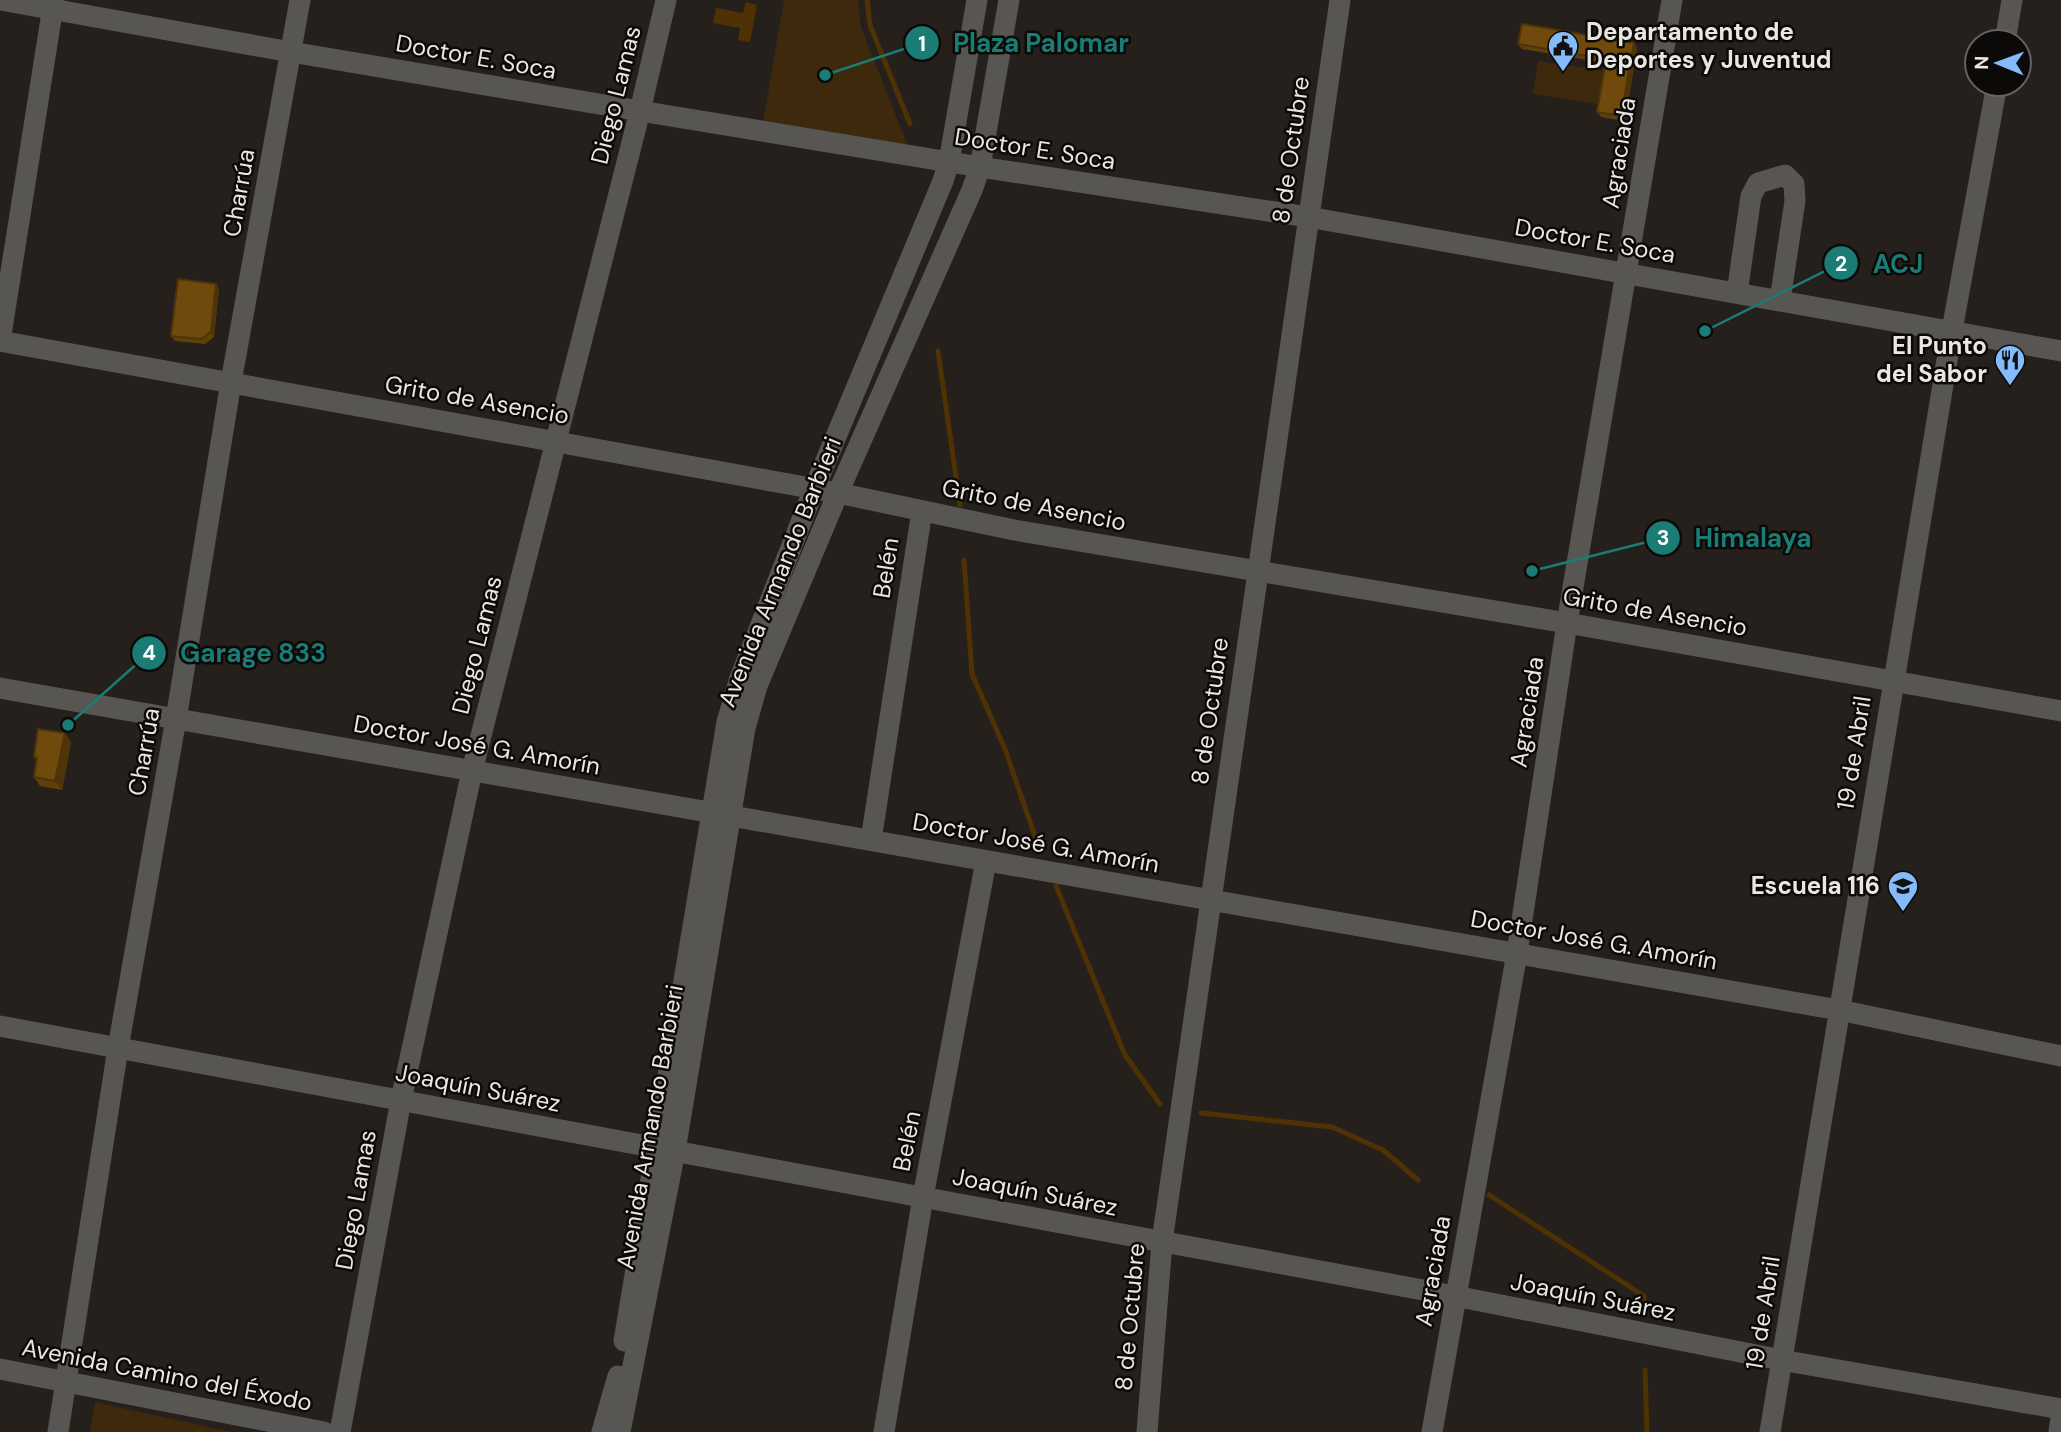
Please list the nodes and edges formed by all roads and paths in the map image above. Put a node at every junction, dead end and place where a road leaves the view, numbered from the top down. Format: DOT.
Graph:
graph roads {
  1 [pos="1,0"];
  2 [pos="300,0"];
  3 [pos="666,0"];
  4 [pos="977,0"];
  5 [pos="1009,0"];
  6 [pos="1340,0"];
  7 [pos="1672,0"];
  8 [pos="2012,0"];
  9 [pos="53,5"];
  10 [pos="2007,28"];
  11 [pos="291,52"];
  12 [pos="1994,98"];
  13 [pos="640,111"];
  14 [pos="949,162"];
  15 [pos="979,167"];
  16 [pos="1308,217"];
  17 [pos="1626,273"];
  18 [pos="1737,293"];
  19 [pos="1780,300"];
  20 [pos="1952,331"];
  21 [pos="0,341"];
  22 [pos="2061,351"];
  23 [pos="231,383"];
  24 [pos="555,441"];
  25 [pos="814,489"];
  26 [pos="838,493"];
  27 [pos="922,511"];
  28 [pos="1257,572"];
  29 [pos="1567,623"];
  30 [pos="1892,681"];
  31 [pos="0,688"];
  32 [pos="2061,710"];
  33 [pos="176,719"];
  34 [pos="472,771"];
  35 [pos="721,814"];
  36 [pos="871,840"];
  37 [pos="986,861"];
  38 [pos="1210,900"];
  39 [pos="1517,953"];
  40 [pos="1839,1010"];
  41 [pos="0,1026"];
  42 [pos="118,1048"];
  43 [pos="2061,1056"];
  44 [pos="401,1100"];
  45 [pos="665,1149"];
  46 [pos="923,1197"];
  47 [pos="1162,1242"];
  48 [pos="1455,1296"];
  49 [pos="1781,1360"];
  50 [pos="0,1369"];
  51 [pos="66,1382"];
  52 [pos="2061,1409"];
  53 [pos="2061,1418"];
  54 [pos="58,1432"];
  55 [pos="324,1432"];
  56 [pos="340,1432"];
  57 [pos="602,1432"];
  58 [pos="620,1432"];
  59 [pos="884,1432"];
  60 [pos="1147,1432"];
  61 [pos="1432,1432"];
  62 [pos="1770,1432"];
  63 [pos="2059,1432"];
  1 -- 9 [label="street, Doctor E. Soca"];
  2 -- 11 [label="street, Charrúa"];
  3 -- 13 [label="street, Diego Lamas"];
  4 -- 14 [label="street, Avenida Armando Barbieri"];
  5 -- 15 [label="street, Avenida Armando Barbieri"];
  6 -- 16 [label="street, 8 de Octubre"];
  7 -- 17 [label="street, Agraciada"];
  8 -- 10 [label="street"];
  9 -- 11 [label="street, Doctor E. Soca"];
  9 -- 21 [label="street"];
  11 -- 13 [label="street, Doctor E. Soca"];
  11 -- 23 [label="street, Charrúa"];
  12 -- 20 [label="street, 19 de Abril"];
  13 -- 14 [label="street, Doctor E. Soca"];
  13 -- 24 [label="street, Diego Lamas"];
  14 -- 15 [label="street, Doctor E. Soca"];
  14 -- 25 [label="street, Avenida Armando Barbieri"];
  15 -- 16 [label="street, Doctor E. Soca"];
  15 -- 26 [label="street, Avenida Armando Barbieri"];
  16 -- 17 [label="street, Doctor E. Soca"];
  16 -- 28 [label="street, 8 de Octubre"];
  17 -- 18 [label="street, Doctor E. Soca"];
  17 -- 29 [label="street, Agraciada"];
  18 -- 19 [label="street, Doctor E. Soca"];
  18 -- 19 [label="street"];
  19 -- 20 [label="street, Doctor E. Soca"];
  20 -- 22 [label="street, Doctor E. Soca"];
  20 -- 30 [label="street, 19 de Abril"];
  21 -- 23 [label="street, Grito de Asencio"];
  23 -- 24 [label="street, Grito de Asencio"];
  23 -- 33 [label="street, Charrúa"];
  24 -- 25 [label="street, Grito de Asencio"];
  24 -- 34 [label="street, Diego Lamas"];
  25 -- 26 [label="street, Grito de Asencio"];
  25 -- 35 [label="street, Avenida Armando Barbieri"];
  26 -- 27 [label="street, Grito de Asencio"];
  26 -- 35 [label="street, Avenida Armando Barbieri"];
  27 -- 28 [label="street, Grito de Asencio"];
  27 -- 36 [label="street, Belén"];
  28 -- 29 [label="street, Grito de Asencio"];
  28 -- 38 [label="street, 8 de Octubre"];
  29 -- 30 [label="street, Grito de Asencio"];
  29 -- 39 [label="street, Agraciada"];
  30 -- 32 [label="street, Grito de Asencio"];
  30 -- 40 [label="street, 19 de Abril"];
  31 -- 33 [label="street, Doctor José G. Amorín"];
  33 -- 34 [label="street, Doctor José G. Amorín"];
  33 -- 42 [label="street, Charrúa"];
  34 -- 35 [label="street, Doctor José G. Amorín"];
  34 -- 44 [label="street, Diego Lamas"];
  35 -- 36 [label="street, Doctor José G. Amorín"];
  35 -- 45 [label="street, Avenida Armando Barbieri"];
  36 -- 37 [label="street, Doctor José G. Amorín"];
  37 -- 38 [label="street, Doctor José G. Amorín"];
  37 -- 46 [label="street, Belén"];
  38 -- 39 [label="street, Doctor José G. Amorín"];
  38 -- 47 [label="street, 8 de Octubre"];
  39 -- 40 [label="street, Doctor José G. Amorín"];
  39 -- 48 [label="street, Agraciada"];
  40 -- 43 [label="street, Doctor José G. Amorín"];
  40 -- 49 [label="street, 19 de Abril"];
  41 -- 42 [label="street, Joaquín Suárez"];
  42 -- 44 [label="street, Joaquín Suárez"];
  42 -- 51 [label="street, Charrúa"];
  44 -- 45 [label="street, Joaquín Suárez"];
  44 -- 56 [label="street, Diego Lamas"];
  45 -- 46 [label="street, Joaquín Suárez"];
  45 -- 57 [label="street, Avenida Armando Barbieri"];
  45 -- 58 [label="street, Avenida Armando Barbieri"];
  46 -- 47 [label="street, Joaquín Suárez"];
  46 -- 59 [label="street, Belén"];
  47 -- 48 [label="street, Joaquín Suárez"];
  47 -- 60 [label="street, 8 de Octubre"];
  48 -- 49 [label="street, Joaquín Suárez"];
  48 -- 61 [label="street, Agraciada"];
  49 -- 52 [label="street, Joaquín Suárez"];
  49 -- 62 [label="street, 19 de Abril"];
  50 -- 51 [label="street, Avenida Camino del Éxodo"];
  51 -- 54 [label="street, Charrúa"];
  51 -- 55 [label="street, Avenida Camino del Éxodo"];
  53 -- 63 [label="street"];
}
